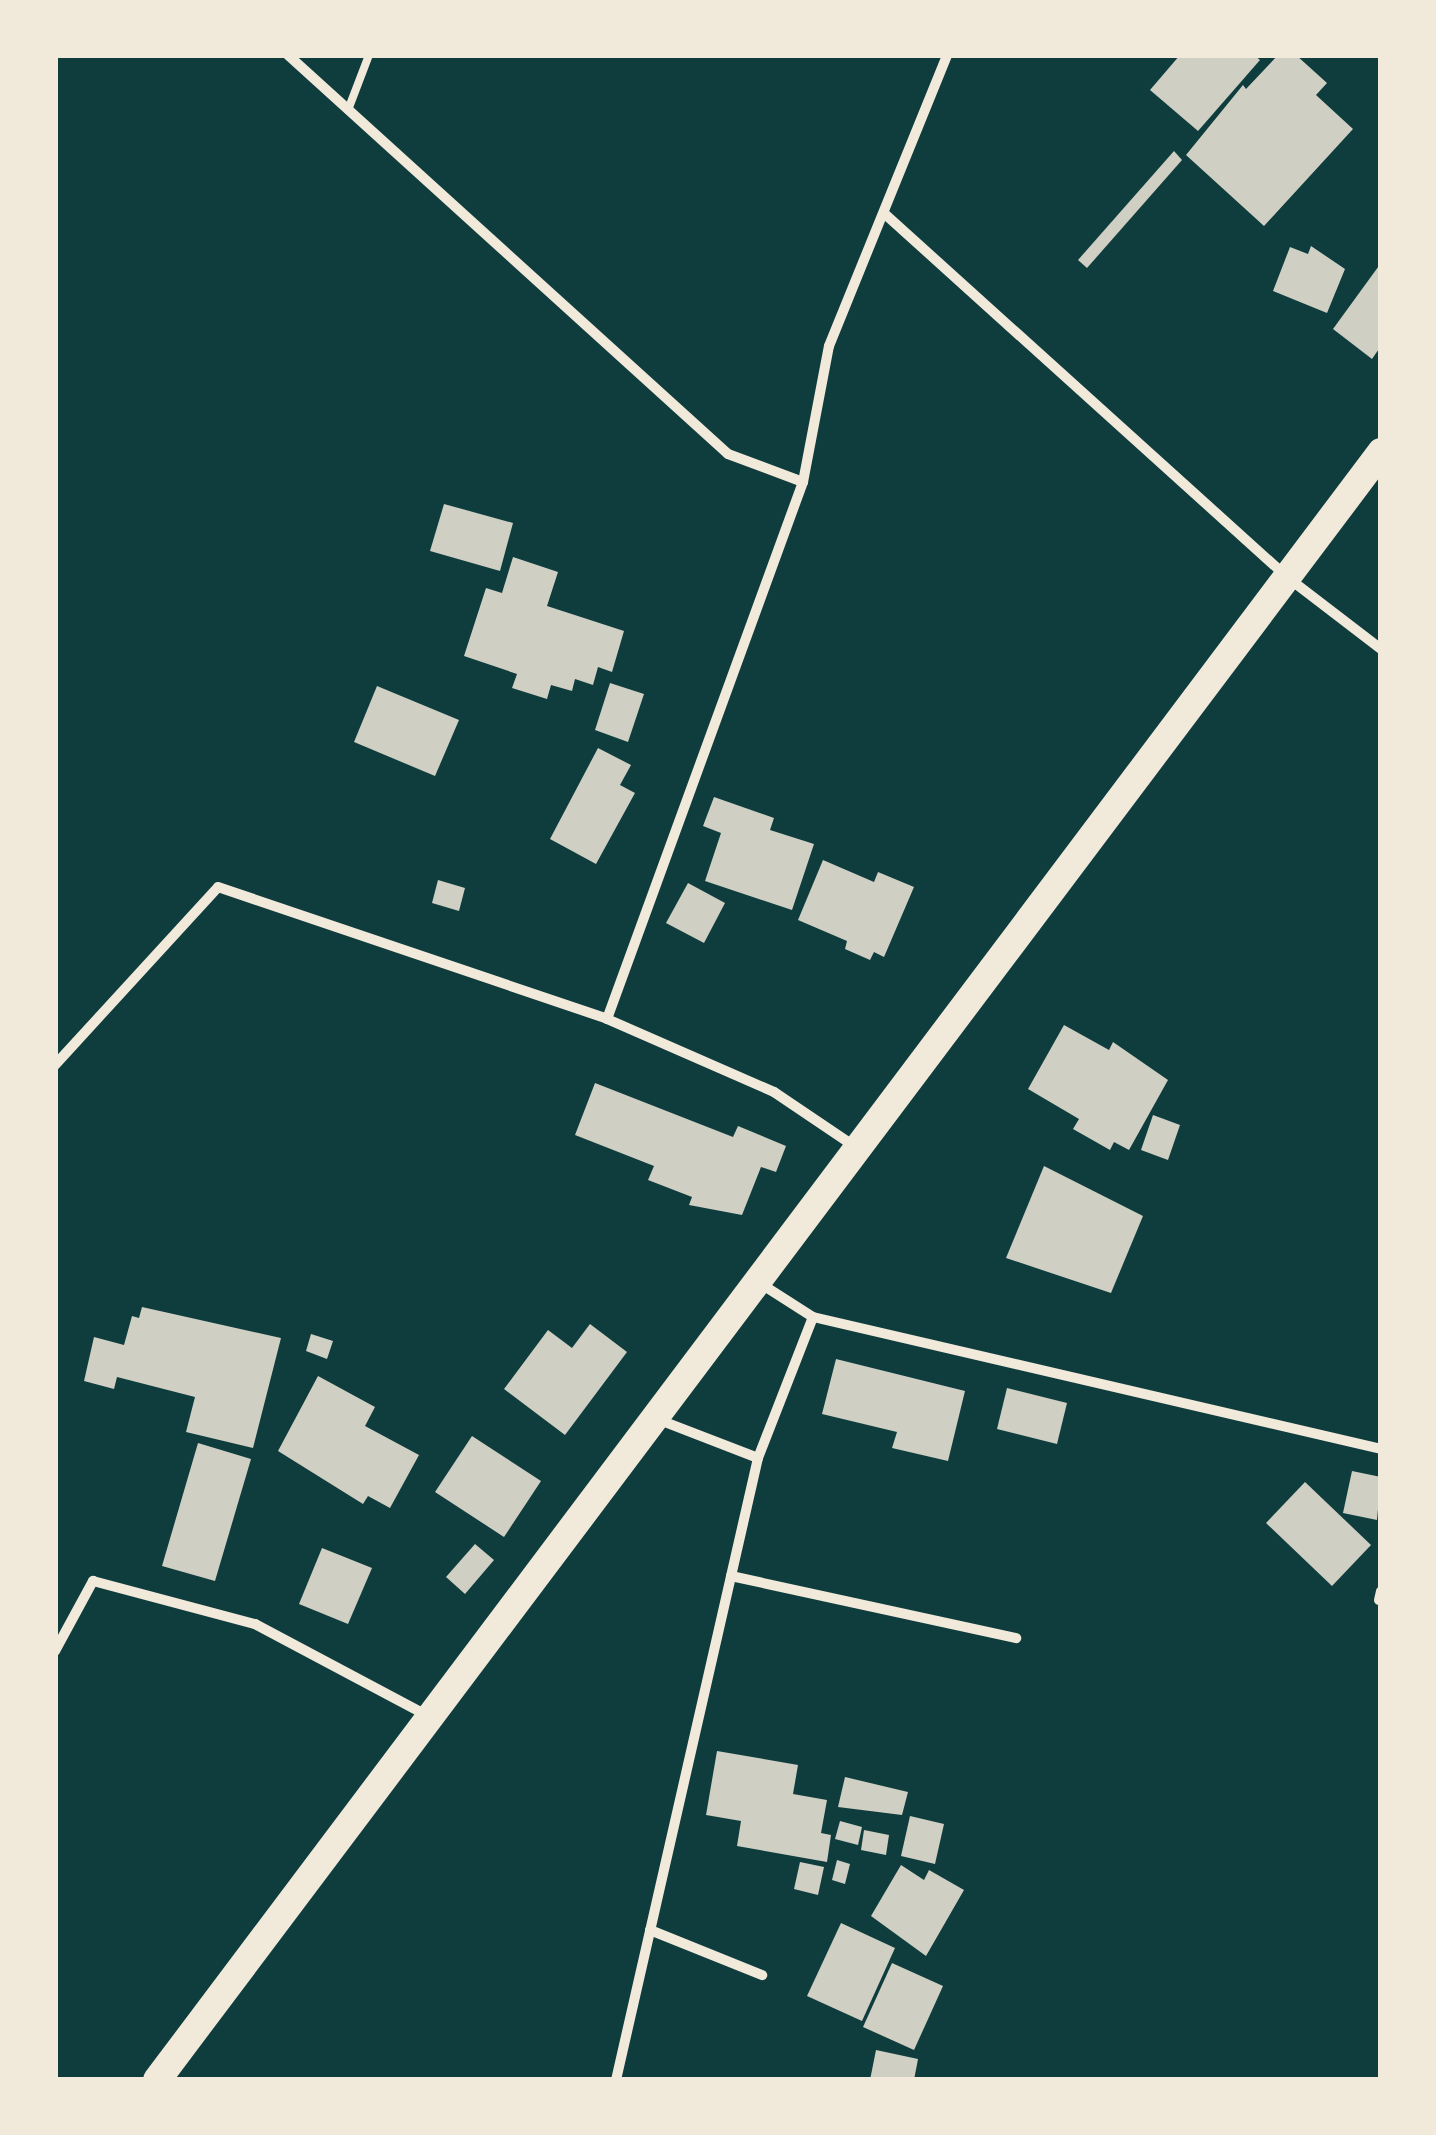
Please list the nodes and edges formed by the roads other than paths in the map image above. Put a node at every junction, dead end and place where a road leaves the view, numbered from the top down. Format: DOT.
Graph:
graph roads {
  1 [pos="288,55"];
  2 [pos="369,55"];
  3 [pos="946,55"];
  4 [pos="348,110"];
  5 [pos="886,214"];
  6 [pos="1381,452"];
  7 [pos="804,482"];
  8 [pos="1287,577"];
  9 [pos="1381,649"];
  10 [pos="607,1019"];
  11 [pos="55,1065"];
  12 [pos="857,1147"];
  13 [pos="757,1281"];
  14 [pos="813,1318"];
  15 [pos="656,1419"];
  16 [pos="1381,1449"];
  17 [pos="758,1458"];
  18 [pos="731,1576"];
  19 [pos="1016,1638"];
  20 [pos="55,1651"];
  21 [pos="431,1718"];
  22 [pos="650,1930"];
  23 [pos="762,1975"];
  24 [pos="157,2080"];
  25 [pos="616,2080"];
  1 -- 4 [label="street"];
  2 -- 4 [label="lane"];
  3 -- 5 [label="street"];
  4 -- 7 [label="street"];
  5 -- 7 [label="street"];
  5 -- 8 [label="street"];
  6 -- 8 [label="highway"];
  7 -- 10 [label="street"];
  8 -- 9 [label="street"];
  8 -- 12 [label="highway"];
  10 -- 11 [label="street"];
  10 -- 12 [label="street"];
  12 -- 13 [label="highway"];
  13 -- 14 [label="street"];
  13 -- 15 [label="highway"];
  14 -- 16 [label="street"];
  14 -- 17 [label="street"];
  15 -- 17 [label="street"];
  15 -- 21 [label="highway"];
  17 -- 18 [label="street"];
  18 -- 19 [label="street"];
  18 -- 22 [label="street"];
  20 -- 21 [label="street"];
  21 -- 24 [label="highway"];
  22 -- 23 [label="street"];
  22 -- 25 [label="street"];
}
